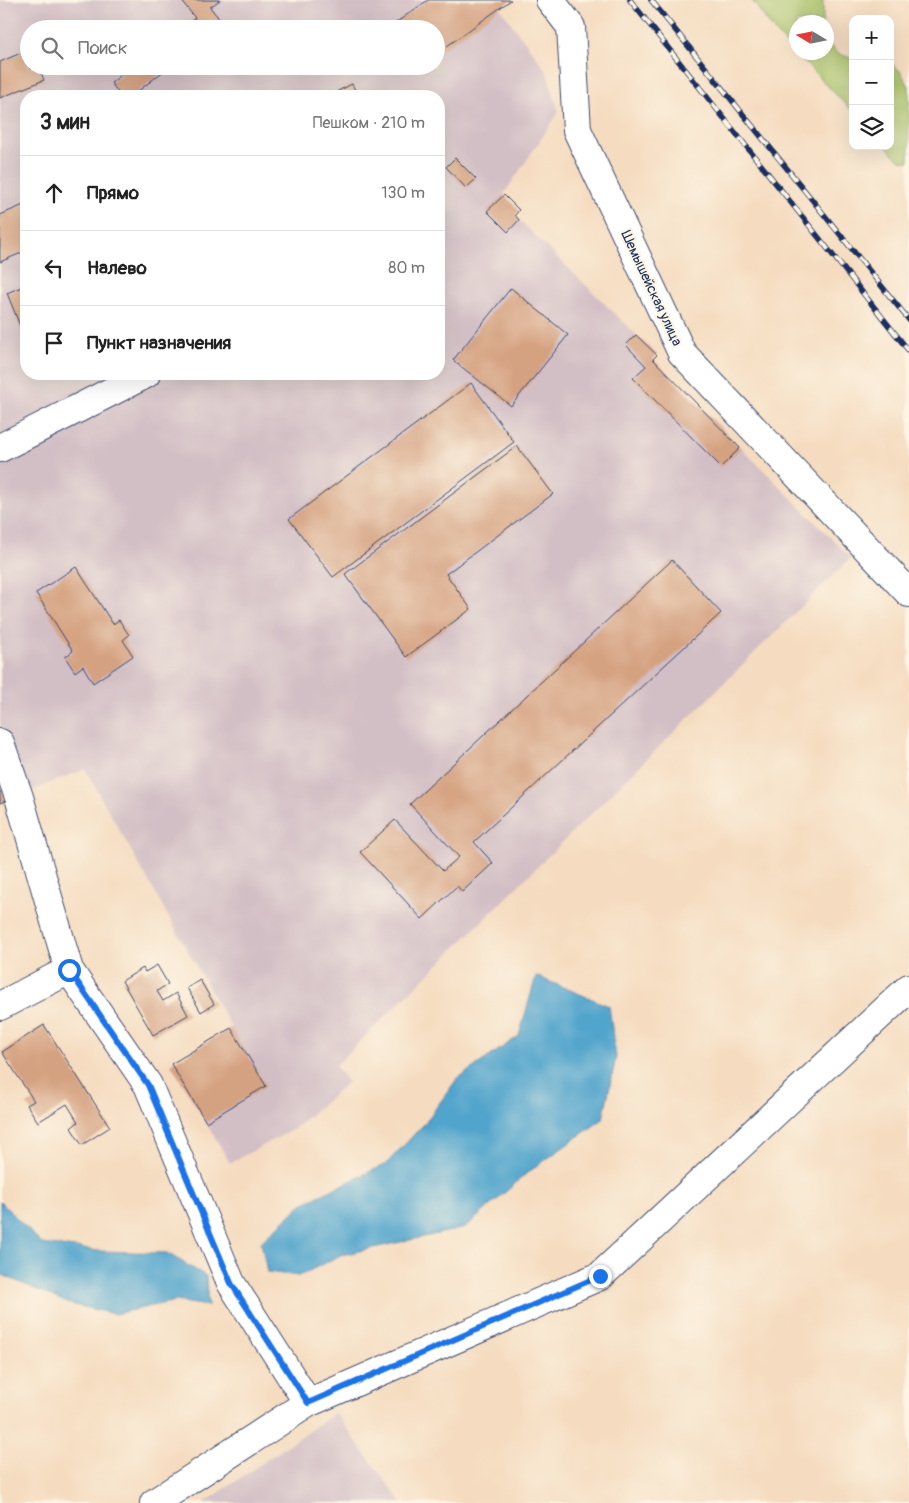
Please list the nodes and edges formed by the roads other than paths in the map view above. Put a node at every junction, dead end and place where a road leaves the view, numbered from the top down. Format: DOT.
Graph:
graph roads {
  1 [pos="550,0"];
  2 [pos="134,380"];
  3 [pos="0,448"];
  4 [pos="909,593"];
  5 [pos="0,743"];
  6 [pos="69,970"];
  7 [pos="909,988"];
  8 [pos="0,1006"];
  9 [pos="308,1403"];
  10 [pos="154,1503"];
  1 -- 4 [label="street, Шемышейская улица"];
  2 -- 3 [label="street"];
  5 -- 6 [label="street"];
  6 -- 8 [label="street"];
  6 -- 9 [label="street"];
  7 -- 9 [label="street"];
  9 -- 10 [label="street"];
}
